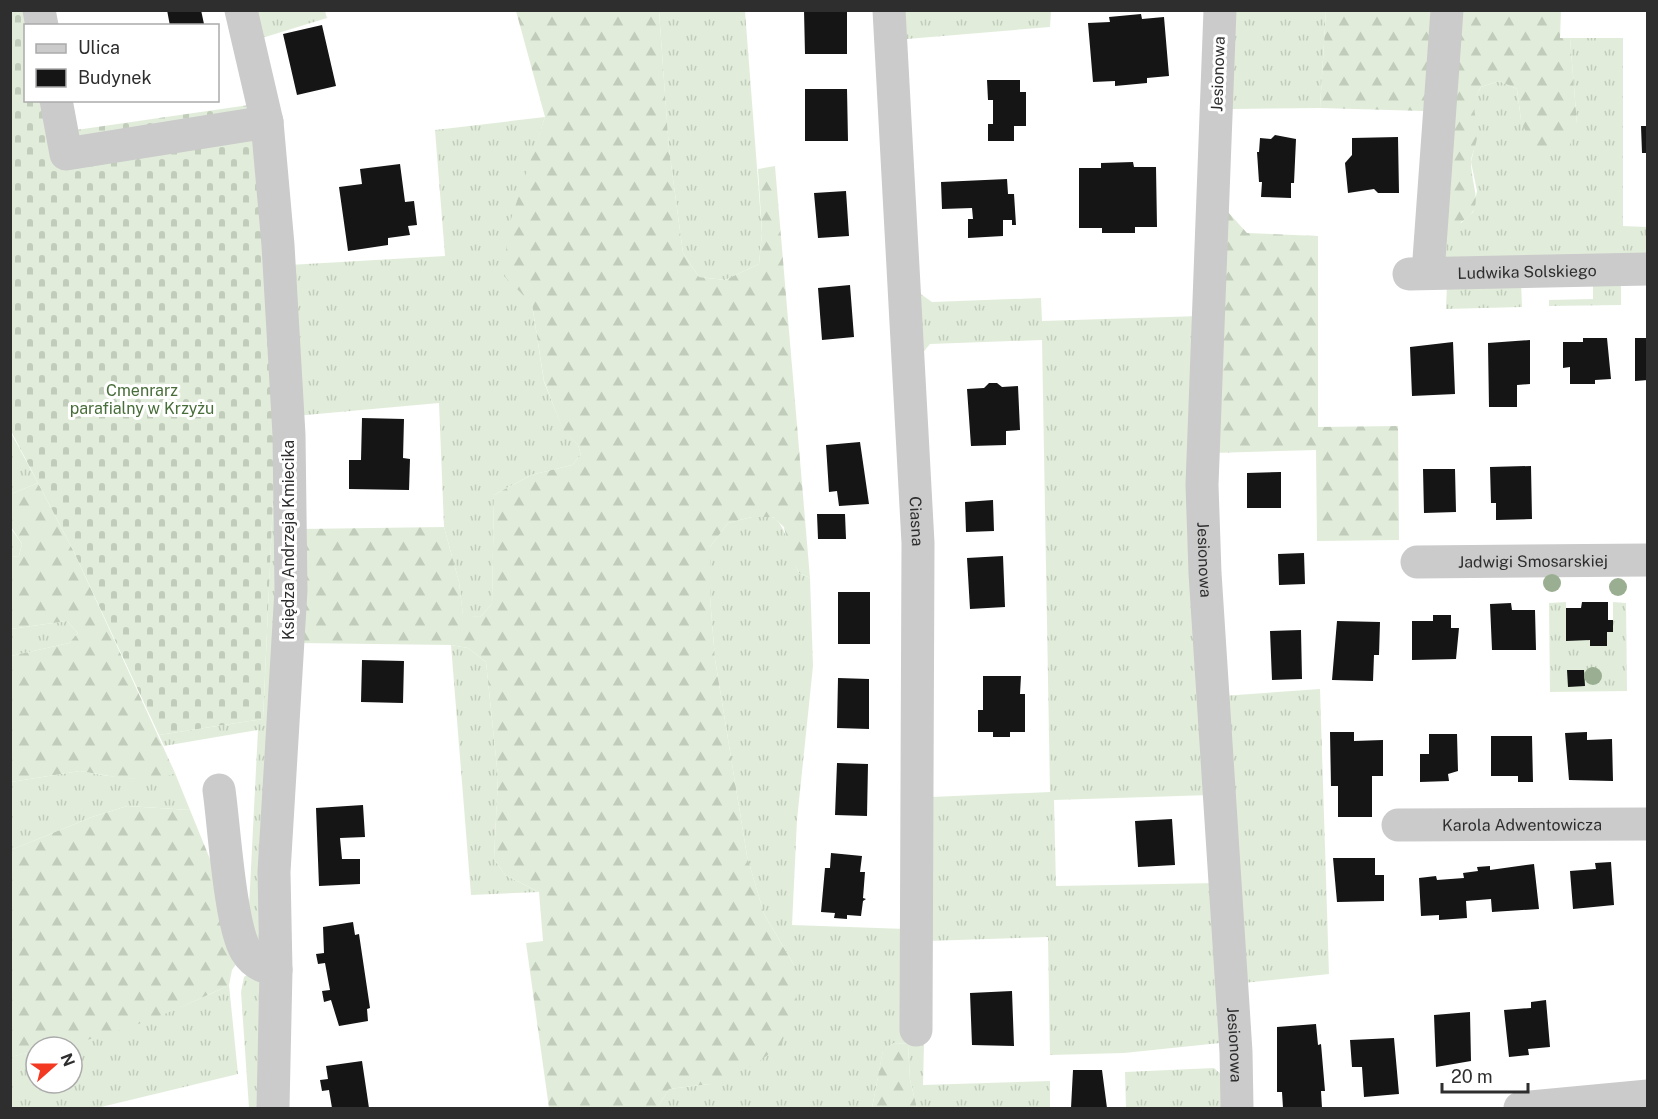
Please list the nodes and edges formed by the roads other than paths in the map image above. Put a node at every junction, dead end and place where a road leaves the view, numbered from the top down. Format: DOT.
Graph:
graph roads {
  1 [pos="241,10"];
  2 [pos="889,10"];
  3 [pos="1220,10"];
  4 [pos="1447,10"];
  5 [pos="56,102"];
  6 [pos="267,122"];
  7 [pos="1647,269"];
  8 [pos="1647,560"];
  9 [pos="1417,562"];
  10 [pos="219,790"];
  11 [pos="1647,824"];
  12 [pos="1398,825"];
  13 [pos="276,970"];
  14 [pos="916,1030"];
  15 [pos="1647,1096"];
  16 [pos="273,1108"];
  17 [pos="1237,1108"];
  18 [pos="1520,1108"];
  1 -- 6 [label="street, Księdza Andrzeja Kmiecika"];
  2 -- 14 [label="street, Ciasna"];
  3 -- 17 [label="street, Jesionowa"];
  4 -- 7 [label="street, Ludwika Solskiego"];
  5 -- 6 [label="street"];
  6 -- 13 [label="street, Księdza Andrzeja Kmiecika"];
  8 -- 9 [label="street, Jadwigi Smosarskiej"];
  10 -- 13 [label="street"];
  11 -- 12 [label="street, Karola Adwentowicza"];
  13 -- 16 [label="street, Księdza Andrzeja Kmiecika"];
  15 -- 18 [label="street"];
}
